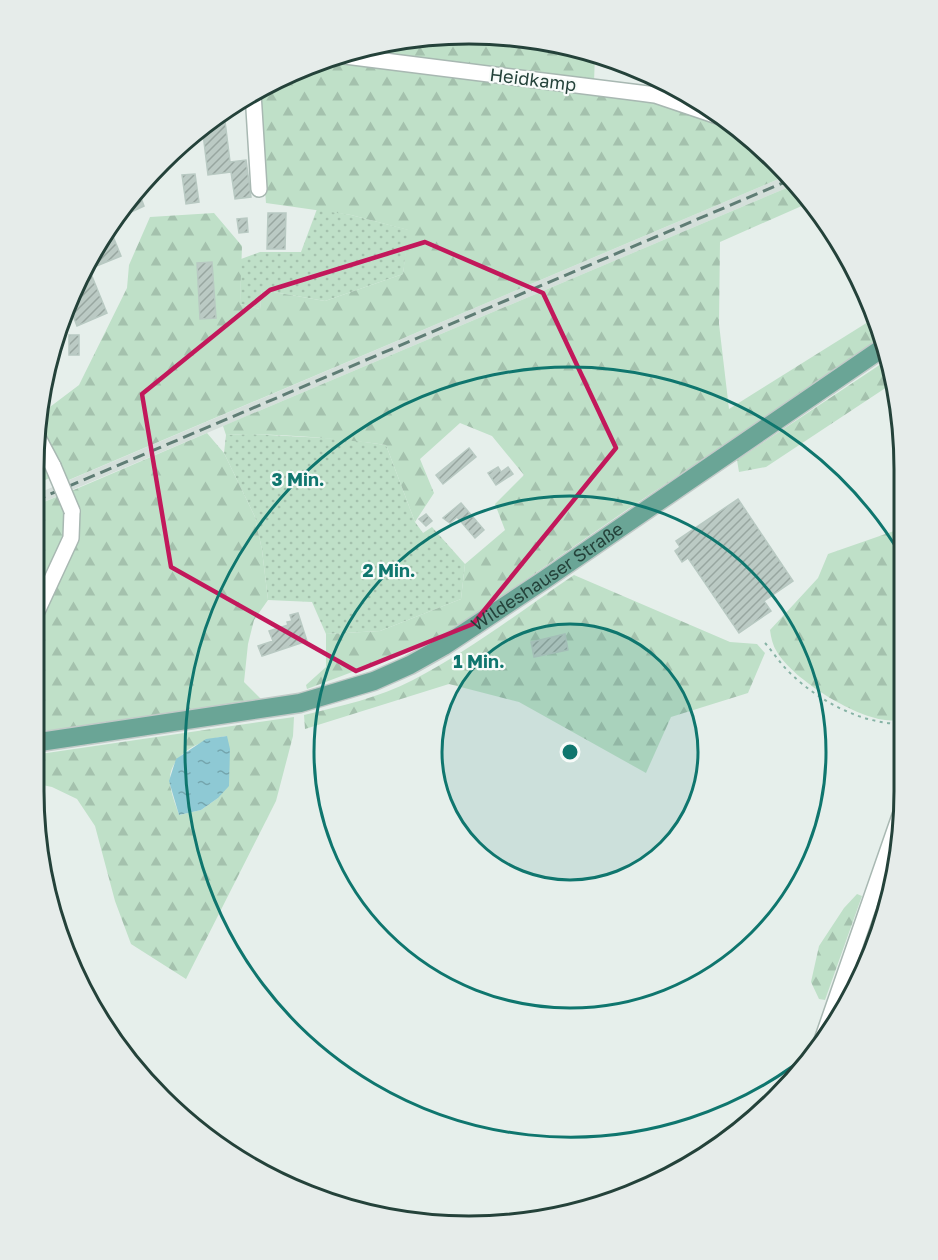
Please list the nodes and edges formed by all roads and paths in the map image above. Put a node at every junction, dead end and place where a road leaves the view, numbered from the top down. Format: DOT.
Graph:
graph roads {
  1 [pos="360,58"];
  2 [pos="254,102"];
  3 [pos="694,108"];
  4 [pos="259,189"];
  5 [pos="878,351"];
  6 [pos="44,450"];
  7 [pos="44,596"];
  8 [pos="765,643"];
  9 [pos="894,724"];
  10 [pos="44,741"];
  11 [pos="892,839"];
  12 [pos="831,1013"];
  1 -- 3 [label="street, Heidkamp"];
  2 -- 4 [label="street"];
  5 -- 10 [label="main road, Wildeshauser Straße"];
  6 -- 7 [label="street, bridge"];
  8 -- 9 [label="path"];
  11 -- 12 [label="street"];
}
